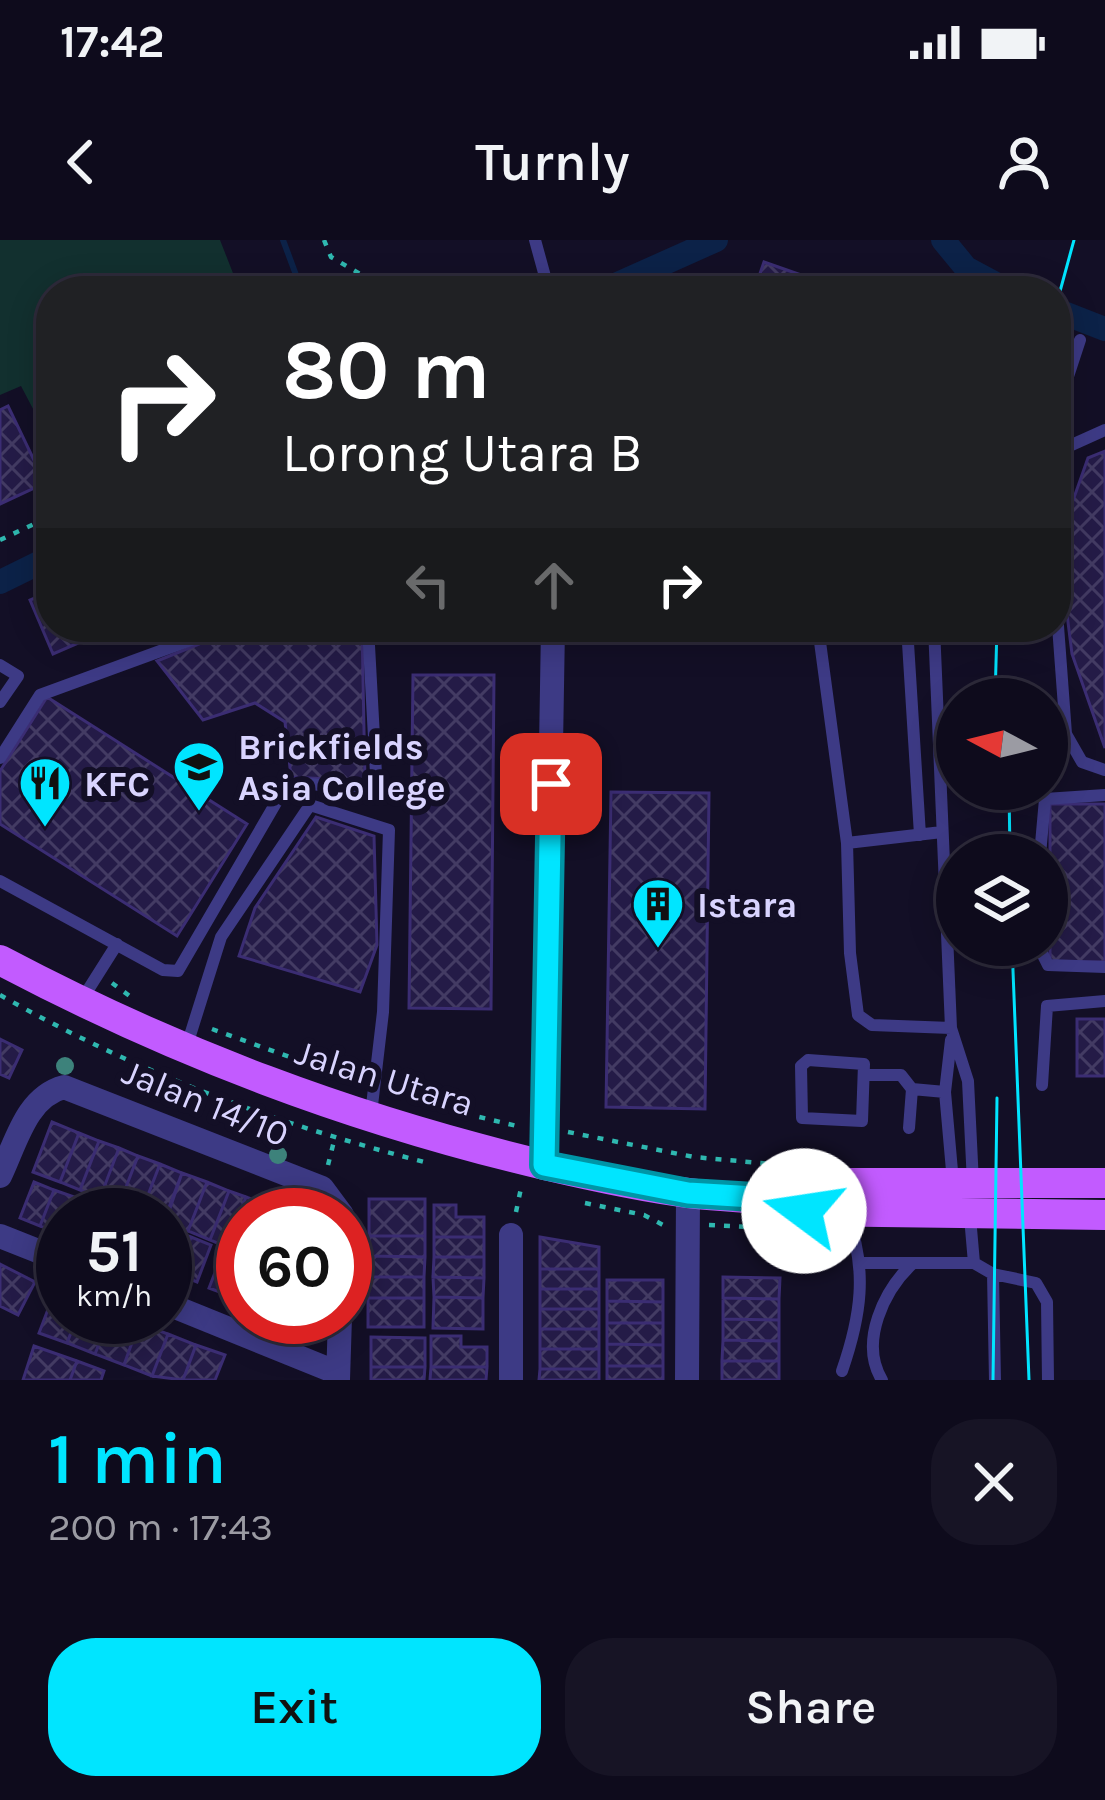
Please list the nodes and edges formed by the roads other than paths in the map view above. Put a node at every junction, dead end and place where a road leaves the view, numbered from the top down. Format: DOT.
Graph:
graph roads {
  1 [pos="535,240"];
  2 [pos="546,276"];
  3 [pos="1080,340"];
  4 [pos="1071,367"];
  5 [pos="1105,430"];
  6 [pos="1071,445"];
  7 [pos="185,642"];
  8 [pos="369,642"];
  9 [pos="554,642"];
  10 [pos="820,642"];
  11 [pos="909,642"];
  12 [pos="935,642"];
  13 [pos="1059,642"];
  14 [pos="0,665"];
  15 [pos="0,702"];
  16 [pos="0,758"];
  17 [pos="1105,770"];
  18 [pos="1105,795"];
  19 [pos="942,832"];
  20 [pos="1042,834"];
  21 [pos="920,835"];
  22 [pos="847,843"];
  23 [pos="0,880"];
  24 [pos="117,944"];
  25 [pos="0,960"];
  26 [pos="1068,966"];
  27 [pos="1105,967"];
  28 [pos="1105,1001"];
  29 [pos="80,1002"];
  30 [pos="951,1034"];
  31 [pos="185,1052"];
  32 [pos="866,1075"];
  33 [pos="1042,1085"];
  34 [pos="912,1089"];
  35 [pos="945,1092"];
  36 [pos="372,1102"];
  37 [pos="909,1127"];
  38 [pos="0,1176"];
  39 [pos="542,1178"];
  40 [pos="1099,1178"];
  41 [pos="963,1184"];
  42 [pos="322,1188"];
  43 [pos="688,1193"];
  44 [pos="770,1198"];
  45 [pos="846,1214"];
  46 [pos="1105,1215"];
  47 [pos="970,1216"];
  48 [pos="511,1235"];
  49 [pos="0,1236"];
  50 [pos="36,1250"];
  51 [pos="862,1263"];
  52 [pos="914,1263"];
  53 [pos="974,1263"];
  54 [pos="993,1274"];
  55 [pos="860,1306"];
  56 [pos="881,1307"];
  57 [pos="192,1314"];
  58 [pos="339,1344"];
  59 [pos="842,1371"];
  60 [pos="338,1376"];
  61 [pos="512,1380"];
  62 [pos="687,1380"];
  63 [pos="882,1380"];
  64 [pos="995,1380"];
  65 [pos="1048,1380"];
  1 -- 2 [label="lane"];
  3 -- 4 [label="lane"];
  5 -- 6 [label="lane"];
  7 -- 16 [label="lane"];
  8 -- 24 [label="lane"];
  9 -- 39 [label="street"];
  10 -- 22 [label="lane"];
  11 -- 21 [label="lane"];
  12 -- 19 [label="lane"];
  13 -- 17 [label="lane"];
  14 -- 15 [label="lane"];
  18 -- 20 [label="lane"];
  19 -- 21 [label="lane"];
  19 -- 30 [label="lane"];
  21 -- 22 [label="lane"];
  22 -- 30 [label="lane"];
  23 -- 24 [label="lane"];
  24 -- 29 [label="lane"];
  25 -- 29 [label="main road, Jalan Utara"];
  26 -- 27 [label="lane"];
  28 -- 33 [label="lane"];
  29 -- 31 [label="main road, Jalan Utara"];
  30 -- 35 [label="lane"];
  30 -- 41 [label="lane"];
  31 -- 36 [label="main road, Jalan Utara"];
  31 -- 36 [label="lane"];
  32 -- 32 [label="lane"];
  32 -- 34 [label="lane"];
  34 -- 35 [label="lane"];
  34 -- 37 [label="lane"];
  35 -- 41 [label="lane"];
  36 -- 39 [label="main road, Jalan Utara"];
  38 -- 42 [label="street, Jalan 14/10"];
  39 -- 43 [label="main road, Jalan Utara"];
  40 -- 41 [label="main road, Jalan Utara"];
  41 -- 44 [label="main road, Jalan Utara"];
  43 -- 44 [label="main road, Jalan Utara"];
  43 -- 62 [label="street"];
  44 -- 45 [label="main road, Jalan Utara"];
  45 -- 47 [label="main road, Jalan Utara"];
  45 -- 51 [label="lane"];
  46 -- 47 [label="main road, Jalan Utara"];
  47 -- 53 [label="lane"];
  48 -- 61 [label="street"];
  49 -- 50 [label="street"];
  51 -- 52 [label="lane"];
  51 -- 55 [label="lane"];
  52 -- 53 [label="lane"];
  52 -- 56 [label="lane"];
  53 -- 54 [label="lane"];
  54 -- 64 [label="lane"];
  54 -- 65 [label="lane"];
  55 -- 56 [label="lane"];
  55 -- 59 [label="lane"];
  56 -- 63 [label="lane"];
  57 -- 60 [label="street"];
  58 -- 60 [label="street"];
}
